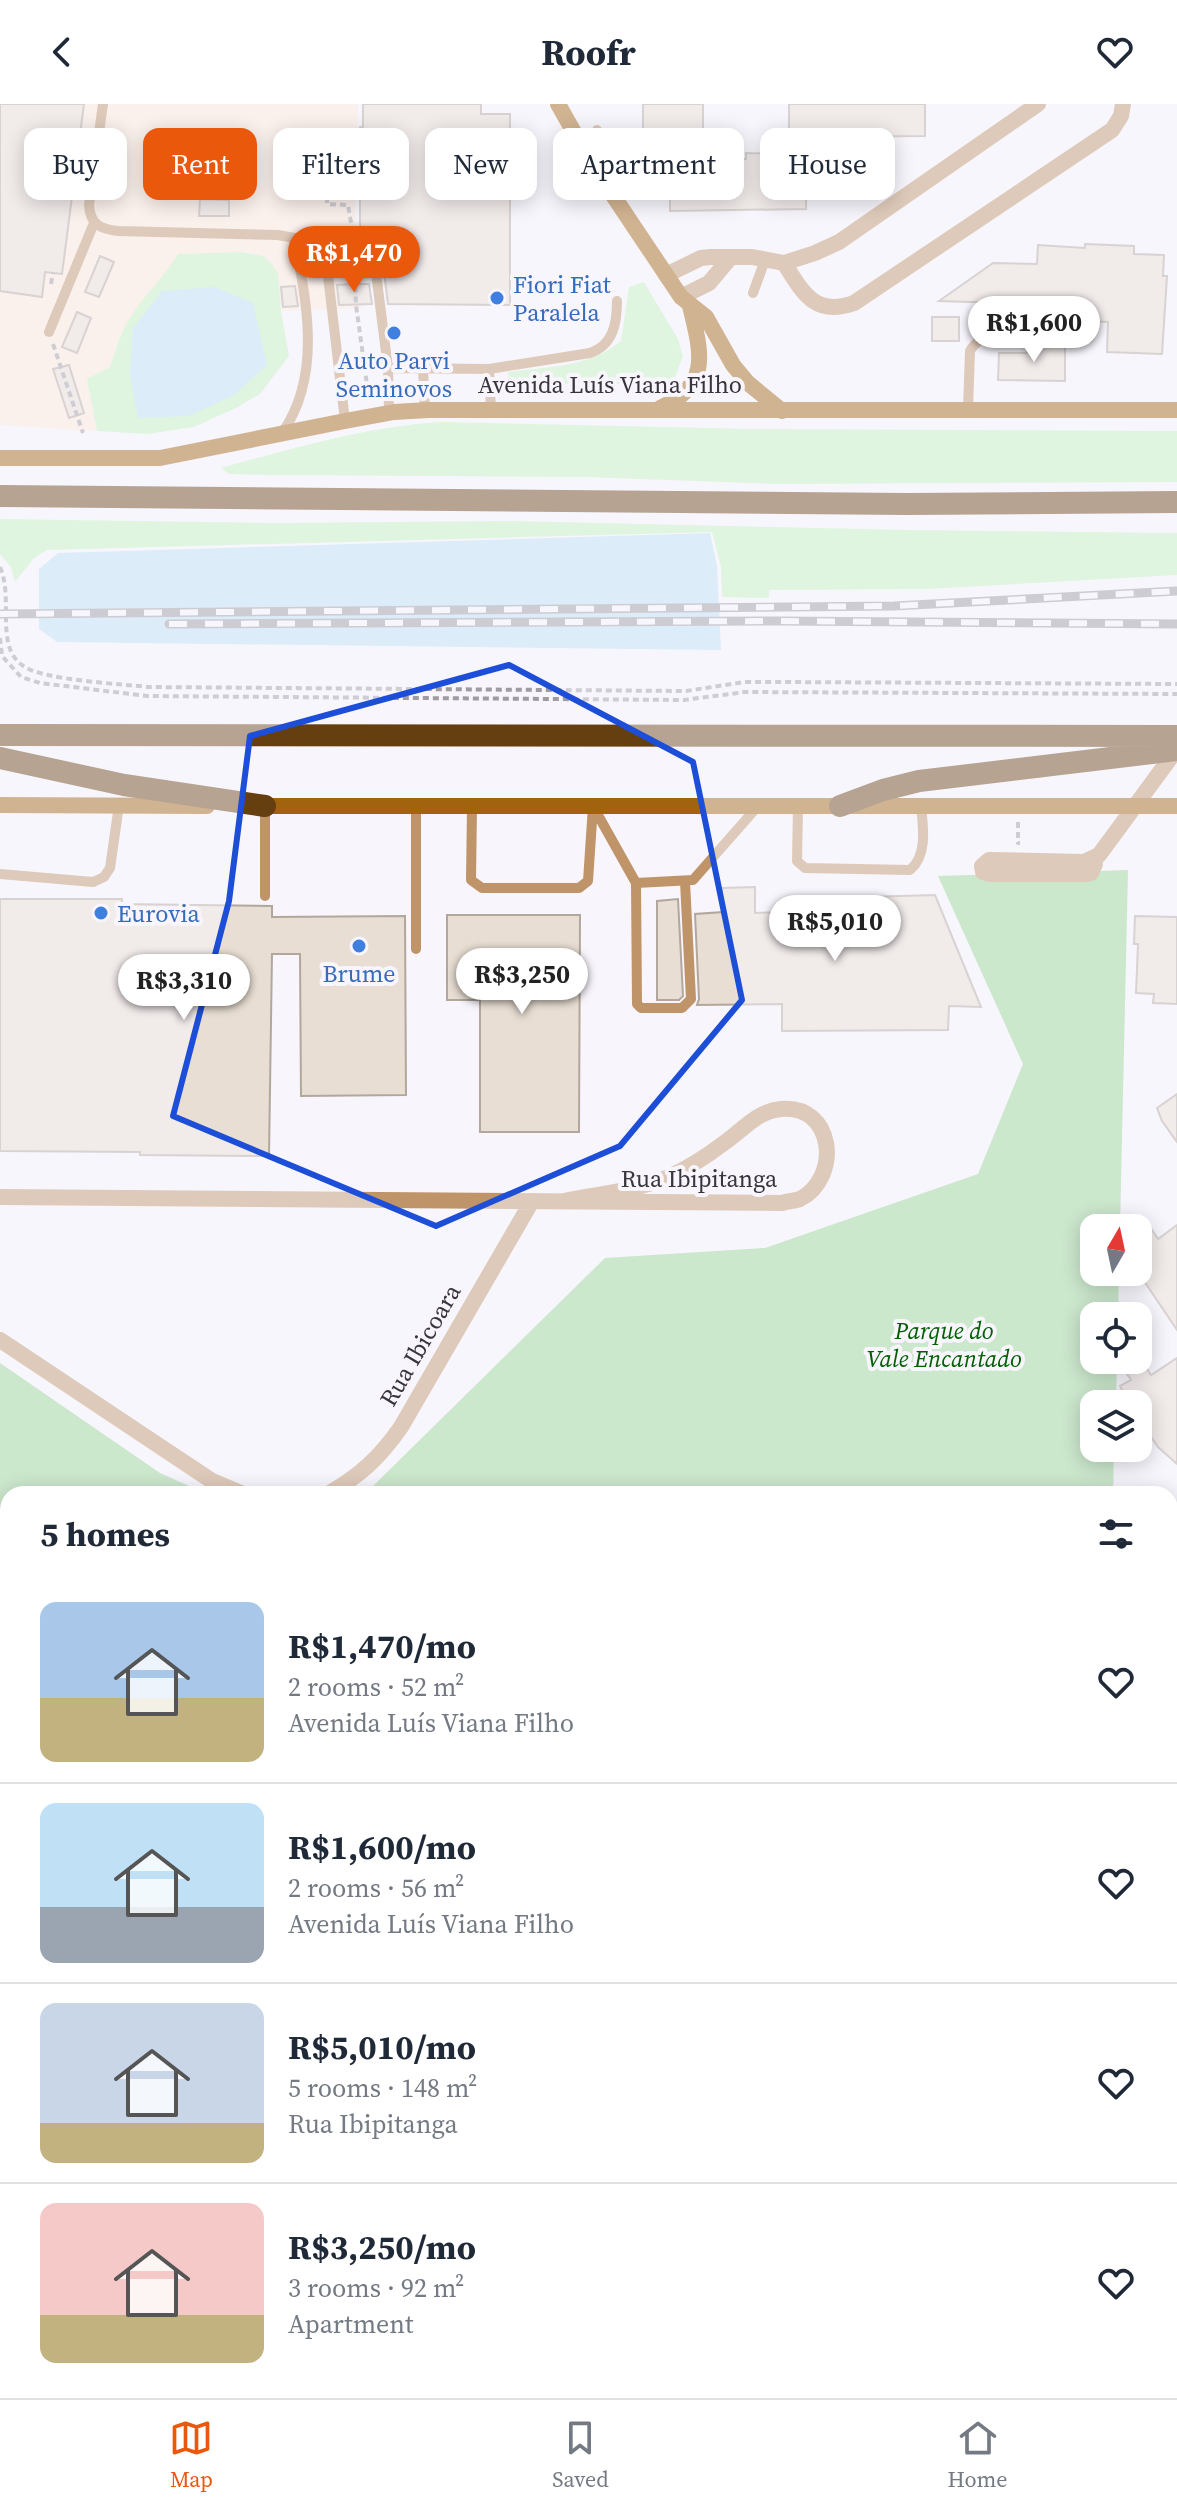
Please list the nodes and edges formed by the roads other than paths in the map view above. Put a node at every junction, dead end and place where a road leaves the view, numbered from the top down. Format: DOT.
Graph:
graph roads {
  1 [pos="103,104"];
  2 [pos="558,104"];
  3 [pos="1038,104"];
  4 [pos="1123,104"];
  5 [pos="572,128"];
  6 [pos="616,200"];
  7 [pos="94,223"];
  8 [pos="294,238"];
  9 [pos="374,257"];
  10 [pos="730,258"];
  11 [pos="765,260"];
  12 [pos="784,263"];
  13 [pos="666,275"];
  14 [pos="753,293"];
  15 [pos="617,301"];
  16 [pos="685,301"];
  17 [pos="49,332"];
  18 [pos="1089,338"];
  19 [pos="388,368"];
  20 [pos="423,369"];
  21 [pos="489,369"];
  22 [pos="491,409"];
  23 [pos="658,409"];
  24 [pos="968,409"];
  25 [pos="425,410"];
  26 [pos="1177,410"];
  27 [pos="782,411"];
  28 [pos="389,413"];
  29 [pos="345,421"];
  30 [pos="281,435"];
  31 [pos="0,458"];
  32 [pos="0,496"];
  33 [pos="1177,502"];
  34 [pos="0,735"];
  35 [pos="1177,736"];
  36 [pos="1177,749"];
  37 [pos="0,758"];
  38 [pos="0,805"];
  39 [pos="119,805"];
  40 [pos="265,806"];
  41 [pos="416,806"];
  42 [pos="593,806"];
  43 [pos="758,806"];
  44 [pos="798,806"];
  45 [pos="840,806"];
  46 [pos="921,806"];
  47 [pos="1177,806"];
  48 [pos="472,807"];
  49 [pos="1095,864"];
  50 [pos="0,874"];
  51 [pos="685,882"];
  52 [pos="636,883"];
  53 [pos="265,896"];
  54 [pos="416,949"];
  55 [pos="0,1197"];
  56 [pos="532,1201"];
  57 [pos="564,1201"];
  58 [pos="0,1340"];
  59 [pos="224,1486"];
  60 [pos="342,1486"];
  1 -- 7 [label="lane"];
  2 -- 5 [label="main road"];
  3 -- 12 [label="street"];
  4 -- 12 [label="street"];
  6 -- 13 [label="main road"];
  7 -- 8 [label="lane"];
  7 -- 17 [label="lane"];
  8 -- 29 [label="lane"];
  8 -- 30 [label="lane"];
  9 -- 19 [label="lane"];
  10 -- 11 [label="street"];
  10 -- 13 [label="street"];
  10 -- 16 [label="street"];
  11 -- 12 [label="street"];
  11 -- 14 [label="lane"];
  13 -- 16 [label="main road"];
  15 -- 21 [label="lane"];
  16 -- 23 [label="main road"];
  16 -- 27 [label="main road"];
  18 -- 24 [label="lane"];
  19 -- 20 [label="lane"];
  19 -- 28 [label="lane"];
  20 -- 21 [label="lane"];
  20 -- 25 [label="lane"];
  21 -- 22 [label="lane"];
  22 -- 23 [label="main road, Avenida Luís Viana Filho"];
  22 -- 25 [label="main road, Avenida Luís Viana Filho"];
  23 -- 27 [label="main road, Avenida Luís Viana Filho"];
  24 -- 26 [label="main road, Avenida Luís Viana Filho"];
  24 -- 27 [label="main road, Avenida Luís Viana Filho"];
  25 -- 28 [label="main road, Avenida Luís Viana Filho"];
  28 -- 29 [label="main road, Avenida Luís Viana Filho"];
  29 -- 30 [label="main road, Avenida Luís Viana Filho"];
  30 -- 31 [label="main road, Avenida Luís Viana Filho"];
  32 -- 33 [label="highway"];
  34 -- 35 [label="highway"];
  36 -- 45 [label="highway"];
  36 -- 49 [label="street"];
  37 -- 40 [label="highway"];
  38 -- 39 [label="main road"];
  39 -- 40 [label="main road"];
  39 -- 50 [label="lane"];
  40 -- 41 [label="main road"];
  40 -- 53 [label="lane"];
  41 -- 48 [label="main road"];
  41 -- 54 [label="lane"];
  42 -- 43 [label="main road"];
  42 -- 48 [label="main road"];
  42 -- 48 [label="lane"];
  42 -- 52 [label="lane"];
  43 -- 44 [label="main road"];
  43 -- 51 [label="lane"];
  44 -- 45 [label="main road"];
  44 -- 46 [label="lane"];
  45 -- 46 [label="main road"];
  46 -- 47 [label="main road"];
  51 -- 52 [label="lane"];
  51 -- 52 [label="lane"];
  55 -- 56 [label="street, Rua Ibipitanga"];
  56 -- 57 [label="street, Rua Ibipitanga"];
  56 -- 60 [label="street, Rua Ibicoara"];
  57 -- 57 [label="street, Rua Ibipitanga"];
  58 -- 59 [label="street"];
}
